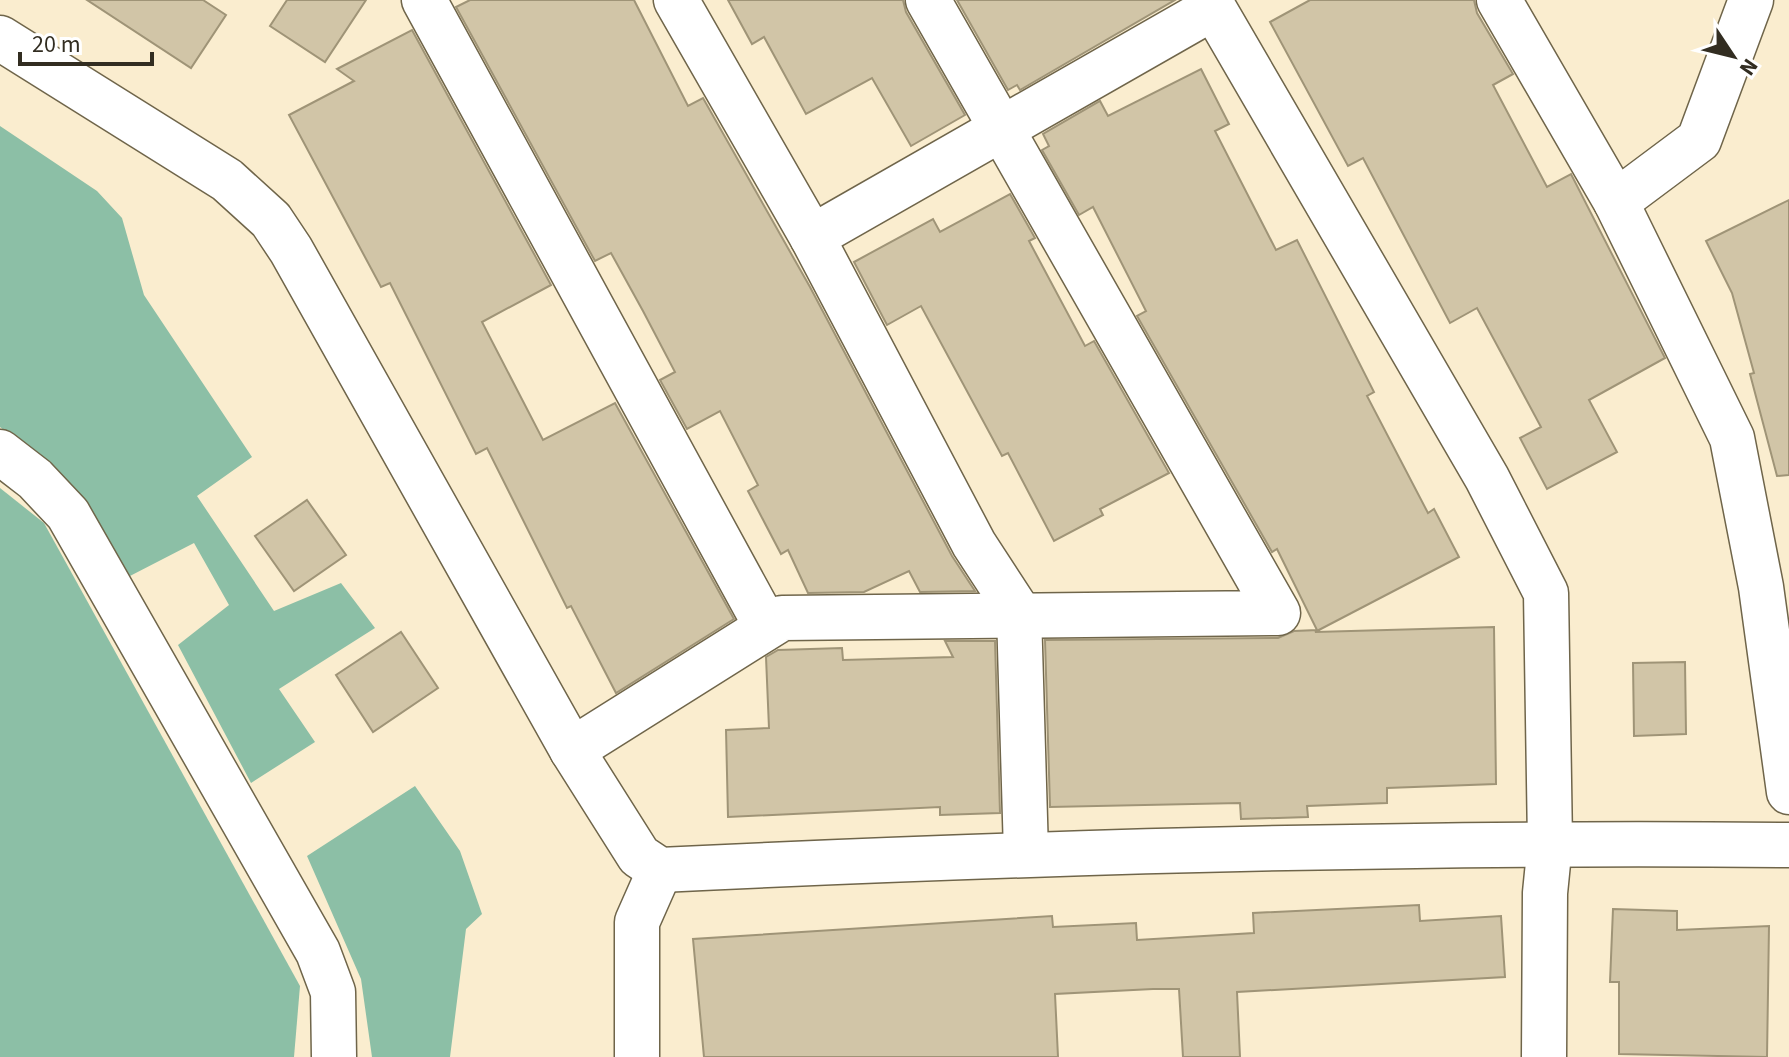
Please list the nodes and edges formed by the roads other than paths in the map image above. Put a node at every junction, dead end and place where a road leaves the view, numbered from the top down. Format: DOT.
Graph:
graph roads {
  1 [pos="424,0"];
  2 [pos="676,0"];
  3 [pos="928,0"];
  4 [pos="1499,0"];
  5 [pos="1751,0"];
  6 [pos="1211,4"];
  7 [pos="0,38"];
  8 [pos="1001,129"];
  9 [pos="1616,202"];
  10 [pos="812,237"];
  11 [pos="0,452"];
  12 [pos="1019,613"];
  13 [pos="766,626"];
  14 [pos="572,750"];
  15 [pos="1789,792"];
  16 [pos="1550,843"];
  17 [pos="1789,845"];
  18 [pos="1026,853"];
  19 [pos="660,870"];
  20 [pos="334,1057"];
  21 [pos="637,1057"];
  22 [pos="1544,1057"];
  1 -- 13 [label="street"];
  2 -- 10 [label="street"];
  3 -- 8 [label="street"];
  4 -- 9 [label="street"];
  5 -- 9 [label="street"];
  6 -- 8 [label="street"];
  6 -- 16 [label="street"];
  7 -- 14 [label="street"];
  8 -- 10 [label="street"];
  8 -- 12 [label="street"];
  9 -- 15 [label="street"];
  10 -- 12 [label="street"];
  11 -- 20 [label="street"];
  12 -- 13 [label="street"];
  12 -- 18 [label="street"];
  13 -- 14 [label="street"];
  14 -- 19 [label="street"];
  16 -- 17 [label="street"];
  16 -- 18 [label="street"];
  16 -- 22 [label="street"];
  18 -- 19 [label="street"];
  19 -- 21 [label="street"];
}
